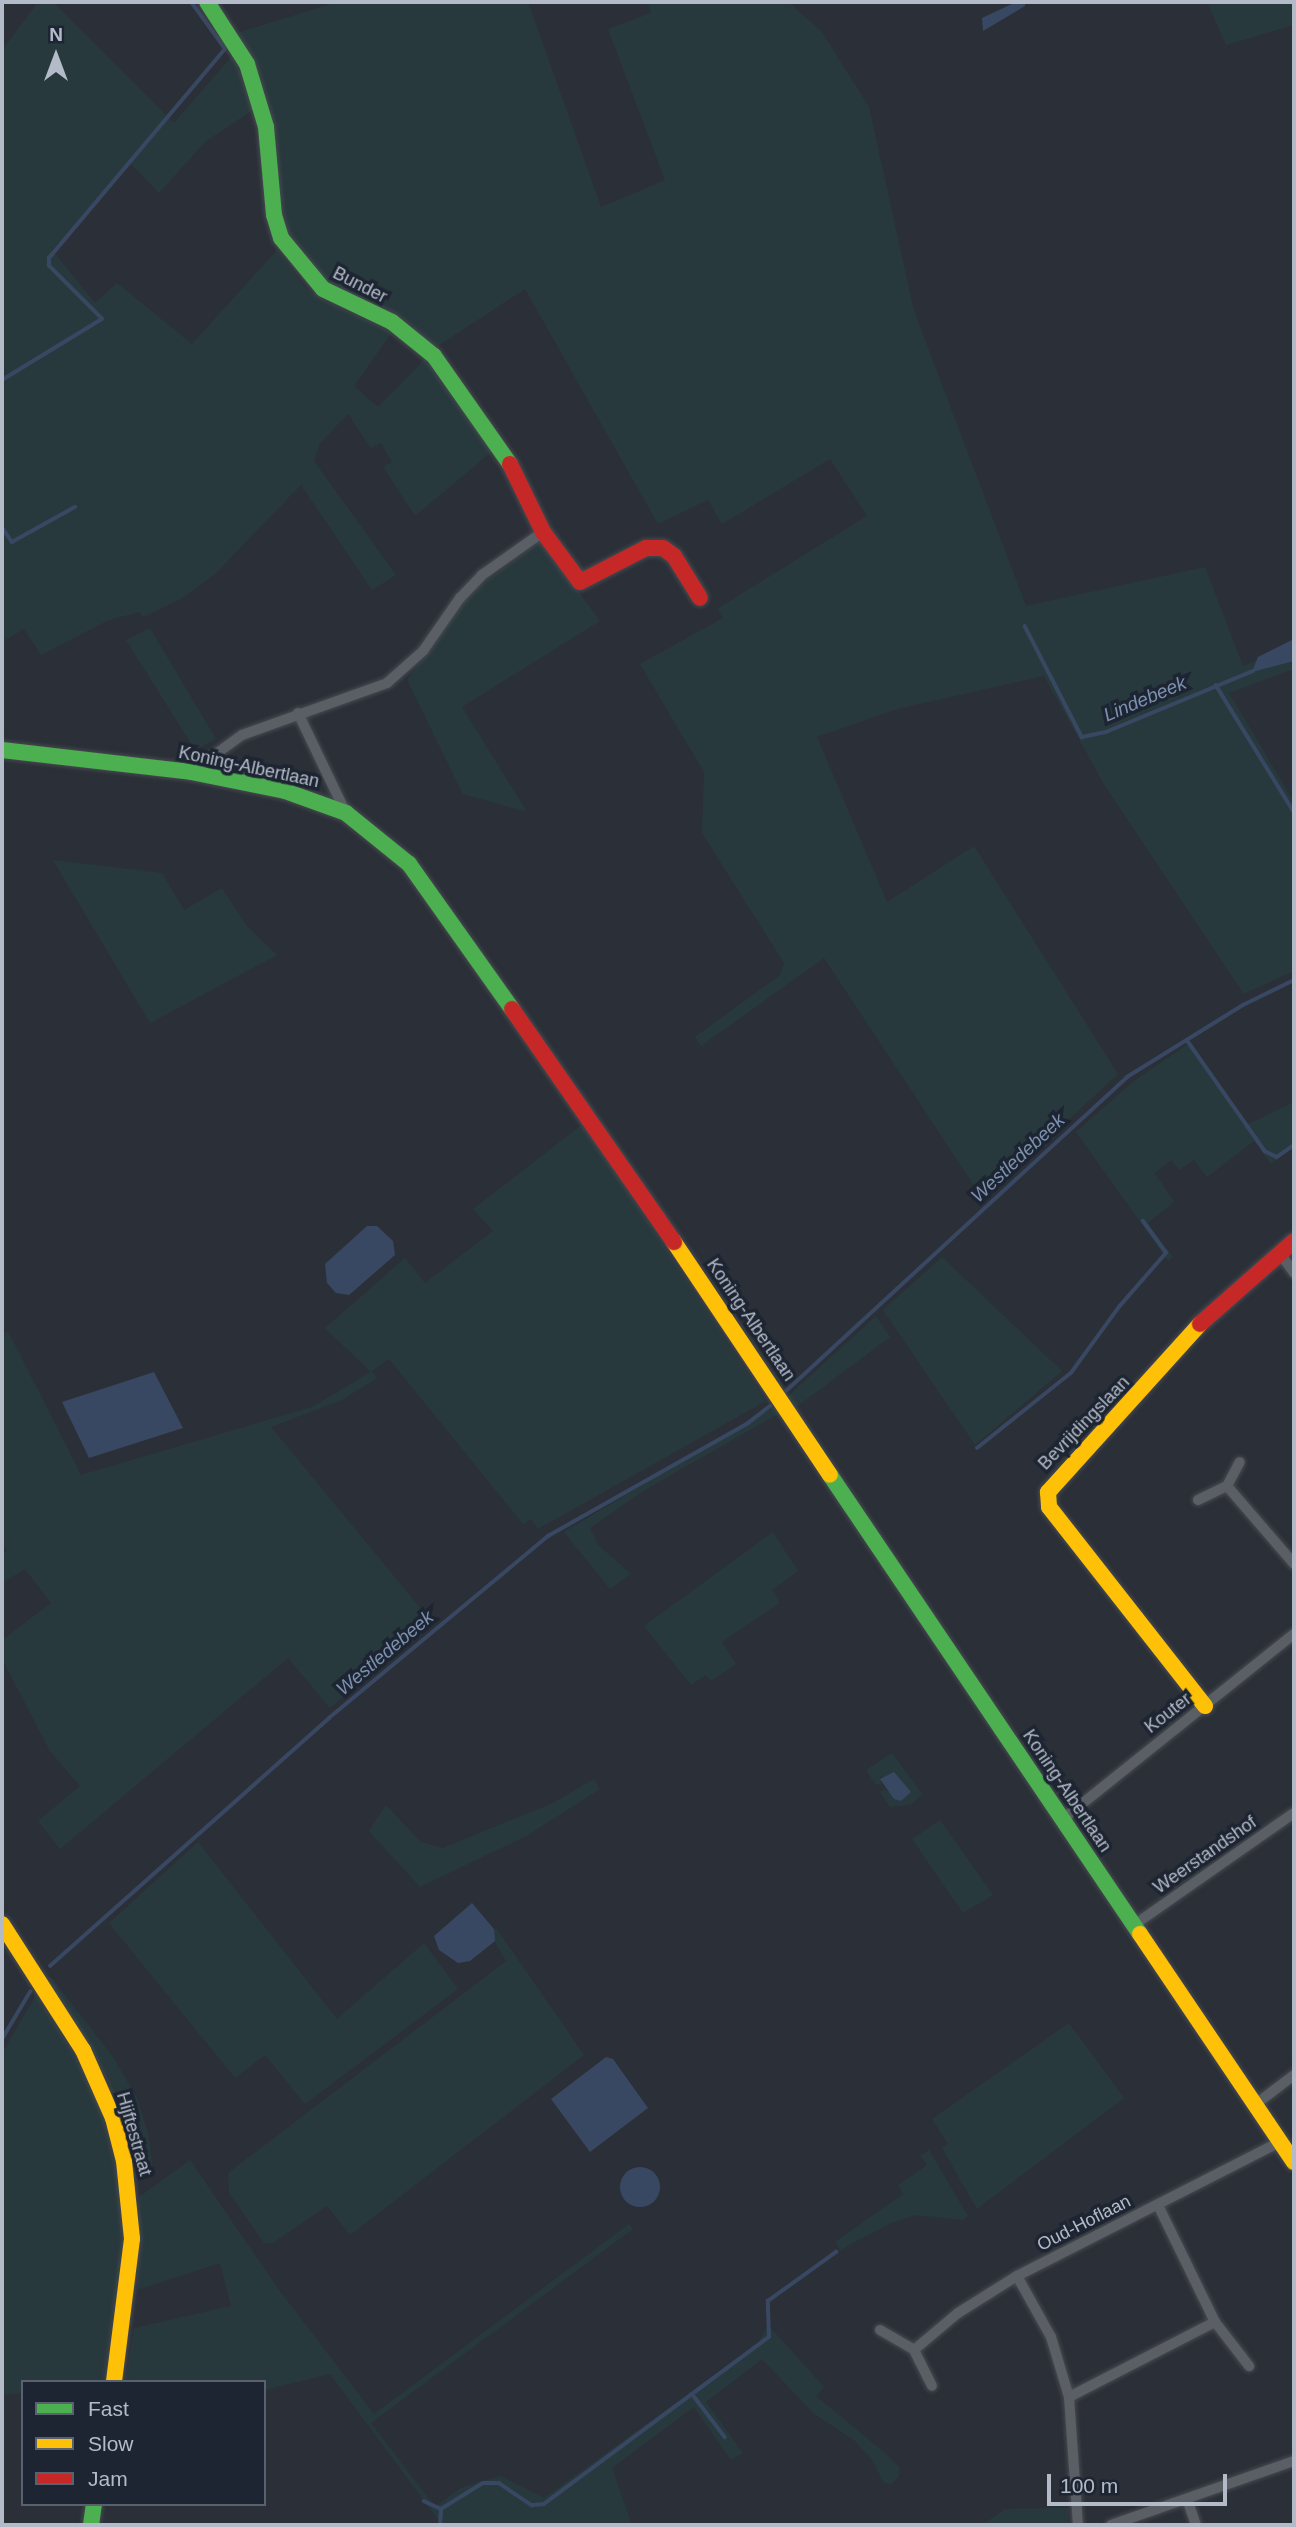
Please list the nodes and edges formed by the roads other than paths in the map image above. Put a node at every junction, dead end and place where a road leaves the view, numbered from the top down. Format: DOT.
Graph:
graph roads {
  1 [pos="206,2"];
  2 [pos="543,532"];
  3 [pos="700,598"];
  4 [pos="298,713"];
  5 [pos="2,750"];
  6 [pos="191,772"];
  7 [pos="346,813"];
  8 [pos="1294,1241"];
  9 [pos="1279,1252"];
  10 [pos="1294,1273"];
  11 [pos="1240,1462"];
  12 [pos="1227,1486"];
  13 [pos="1198,1500"];
  14 [pos="1294,1564"];
  15 [pos="1294,1634"];
  16 [pos="1205,1706"];
  17 [pos="1294,1813"];
  18 [pos="1063,1819"];
  19 [pos="2,1924"];
  20 [pos="1134,1925"];
  21 [pos="1294,2075"];
  22 [pos="1256,2104"];
  23 [pos="1280,2142"];
  24 [pos="1294,2162"];
  25 [pos="1158,2205"];
  26 [pos="1017,2276"];
  27 [pos="1215,2322"];
  28 [pos="880,2330"];
  29 [pos="914,2350"];
  30 [pos="1249,2366"];
  31 [pos="114,2380"];
  32 [pos="932,2386"];
  33 [pos="1069,2396"];
  34 [pos="1294,2461"];
  35 [pos="1187,2499"];
  36 [pos="94,2506"];
  37 [pos="91,2525"];
  38 [pos="1078,2525"];
  39 [pos="1111,2525"];
  40 [pos="1196,2525"];
  1 -- 2 [label="street, Bunder"];
  2 -- 3 [label="street, Bunder"];
  2 -- 4 [label="street"];
  4 -- 6 [label="street"];
  4 -- 7 [label="street"];
  5 -- 6 [label="street, Koning-Albertlaan"];
  6 -- 7 [label="street, Koning-Albertlaan"];
  7 -- 18 [label="street, Koning-Albertlaan"];
  8 -- 9 [label="street, Bevrijdingslaan"];
  9 -- 10 [label="street"];
  9 -- 16 [label="street, Bevrijdingslaan"];
  11 -- 12 [label="street"];
  12 -- 13 [label="street"];
  12 -- 14 [label="street"];
  15 -- 16 [label="street, Kouter"];
  16 -- 18 [label="street, Kouter"];
  17 -- 20 [label="street, Weerstandshof"];
  18 -- 20 [label="street, Koning-Albertlaan"];
  19 -- 31 [label="street, Hijftestraat"];
  20 -- 22 [label="street, Koning-Albertlaan"];
  21 -- 22 [label="street"];
  22 -- 23 [label="street, Koning-Albertlaan"];
  23 -- 24 [label="street, Koning-Albertlaan"];
  23 -- 25 [label="street, Oud-Hoflaan"];
  25 -- 26 [label="street, Oud-Hoflaan"];
  25 -- 27 [label="street"];
  26 -- 29 [label="street, Oud-Hoflaan"];
  26 -- 33 [label="street"];
  27 -- 30 [label="street"];
  27 -- 33 [label="street"];
  28 -- 29 [label="street"];
  29 -- 32 [label="street"];
  33 -- 38 [label="street"];
  34 -- 35 [label="street"];
  35 -- 39 [label="street"];
  35 -- 40 [label="street"];
  36 -- 37 [label="street"];
}
